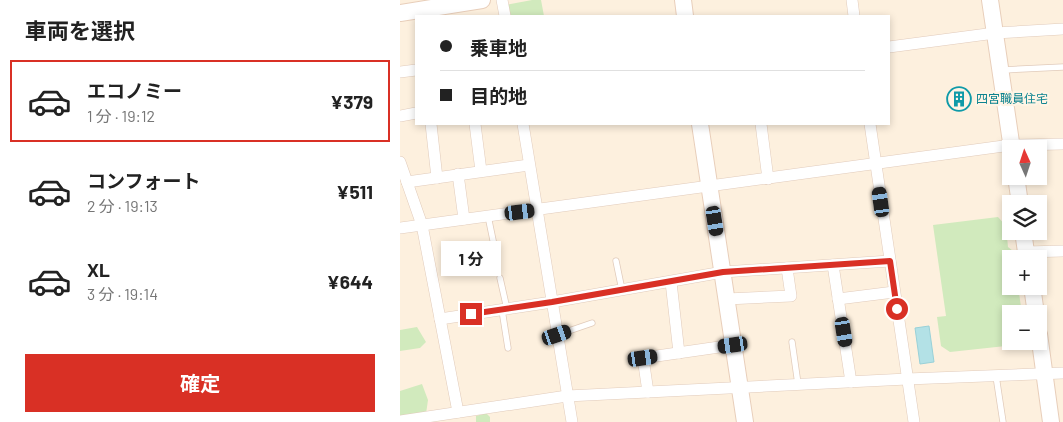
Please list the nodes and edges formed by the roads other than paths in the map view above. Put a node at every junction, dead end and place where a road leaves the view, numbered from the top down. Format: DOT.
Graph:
graph roads {
  1 [pos="482,0"];
  2 [pos="502,0"];
  3 [pos="683,0"];
  4 [pos="852,0"];
  5 [pos="990,0"];
  6 [pos="422,5"];
  7 [pos="449,11"];
  8 [pos="400,13"];
  9 [pos="505,15"];
  10 [pos="685,15"];
  11 [pos="854,15"];
  12 [pos="1063,29"];
  13 [pos="995,33"];
  14 [pos="890,48"];
  15 [pos="1063,67"];
  16 [pos="415,70"];
  17 [pos="1000,70"];
  18 [pos="400,72"];
  19 [pos="415,113"];
  20 [pos="400,116"];
  21 [pos="431,125"];
  22 [pos="476,125"];
  23 [pos="522,125"];
  24 [pos="700,125"];
  25 [pos="761,125"];
  26 [pos="870,125"];
  27 [pos="1010,140"];
  28 [pos="1063,144"];
  29 [pos="1048,145"];
  30 [pos="1002,148"];
  31 [pos="400,162"];
  32 [pos="876,163"];
  33 [pos="529,165"];
  34 [pos="481,171"];
  35 [pos="458,174"];
  36 [pos="437,178"];
  37 [pos="768,178"];
  38 [pos="407,182"];
  39 [pos="710,187"];
  40 [pos="536,210"];
  41 [pos="488,216"];
  42 [pos="464,219"];
  43 [pos="422,225"];
  44 [pos="400,228"];
  45 [pos="494,245"];
  46 [pos="1063,251"];
  47 [pos="1047,253"];
  48 [pos="616,261"];
  49 [pos="890,261"];
  50 [pos="834,265"];
  51 [pos="787,268"];
  52 [pos="723,272"];
  53 [pos="500,278"];
  54 [pos="671,282"];
  55 [pos="622,290"];
  56 [pos="894,292"];
  57 [pos="727,299"];
  58 [pos="838,299"];
  59 [pos="552,302"];
  60 [pos="505,309"];
  61 [pos="440,319"];
  62 [pos="592,323"];
  63 [pos="557,335"];
  64 [pos="792,342"];
  65 [pos="733,345"];
  66 [pos="508,348"];
  67 [pos="1041,350"];
  68 [pos="679,352"];
  69 [pos="1045,374"];
  70 [pos="1063,374"];
  71 [pos="996,376"];
  72 [pos="907,379"];
  73 [pos="851,382"];
  74 [pos="798,384"];
  75 [pos="739,387"];
  76 [pos="648,392"];
  77 [pos="567,396"];
  78 [pos="458,412"];
  79 [pos="400,422"];
  80 [pos="572,422"];
  81 [pos="744,422"];
  82 [pos="914,422"];
  83 [pos="1002,422"];
  84 [pos="1051,422"];
  1 -- 7 [label="street"];
  2 -- 9 [label="street"];
  3 -- 10 [label="street"];
  4 -- 11 [label="street"];
  5 -- 13 [label="street"];
  6 -- 7 [label="street"];
  6 -- 8 [label="street"];
  12 -- 13 [label="street"];
  13 -- 14 [label="street"];
  13 -- 17 [label="street"];
  15 -- 17 [label="lane"];
  16 -- 18 [label="street"];
  17 -- 27 [label="street"];
  19 -- 20 [label="street"];
  21 -- 36 [label="street"];
  22 -- 34 [label="street"];
  23 -- 33 [label="street"];
  24 -- 39 [label="street"];
  25 -- 37 [label="street"];
  26 -- 32 [label="street"];
  28 -- 29 [label="street"];
  30 -- 32 [label="street"];
  31 -- 38 [label="street"];
  32 -- 37 [label="street"];
  32 -- 49 [label="street"];
  33 -- 34 [label="street"];
  33 -- 40 [label="street"];
  34 -- 35 [label="street"];
  35 -- 36 [label="street"];
  35 -- 42 [label="street"];
  36 -- 38 [label="street"];
  37 -- 39 [label="street"];
  38 -- 43 [label="street"];
  39 -- 40 [label="street"];
  39 -- 52 [label="street"];
  40 -- 41 [label="street"];
  40 -- 59 [label="street"];
  41 -- 42 [label="street"];
  41 -- 45 [label="lane"];
  42 -- 43 [label="street"];
  43 -- 44 [label="street"];
  43 -- 61 [label="street"];
  46 -- 47 [label="street"];
  48 -- 55 [label="lane"];
  49 -- 50 [label="street"];
  49 -- 56 [label="street"];
  50 -- 51 [label="street"];
  50 -- 58 [label="street"];
  51 -- 52 [label="street"];
  51 -- 57 [label="street"];
  52 -- 54 [label="street"];
  52 -- 57 [label="street"];
  53 -- 60 [label="lane"];
  54 -- 55 [label="street"];
  54 -- 68 [label="street"];
  55 -- 59 [label="street"];
  56 -- 58 [label="street"];
  56 -- 72 [label="street"];
  57 -- 65 [label="street"];
  58 -- 73 [label="street"];
  59 -- 60 [label="street"];
  59 -- 63 [label="street"];
  60 -- 61 [label="street"];
  60 -- 66 [label="lane"];
  61 -- 78 [label="street"];
  62 -- 63 [label="lane"];
  63 -- 77 [label="street"];
  64 -- 74 [label="lane"];
  65 -- 68 [label="street"];
  65 -- 75 [label="street"];
  67 -- 69 [label="street"];
  68 -- 76 [label="street"];
  69 -- 70 [label="street"];
  69 -- 71 [label="street"];
  69 -- 84 [label="street"];
  71 -- 72 [label="street"];
  71 -- 83 [label="lane"];
  72 -- 73 [label="street"];
  72 -- 82 [label="street"];
  73 -- 74 [label="street"];
  74 -- 75 [label="street"];
  75 -- 76 [label="street"];
  75 -- 81 [label="street"];
  76 -- 77 [label="street"];
  77 -- 78 [label="street"];
  77 -- 80 [label="street"];
  78 -- 79 [label="street"];
}
